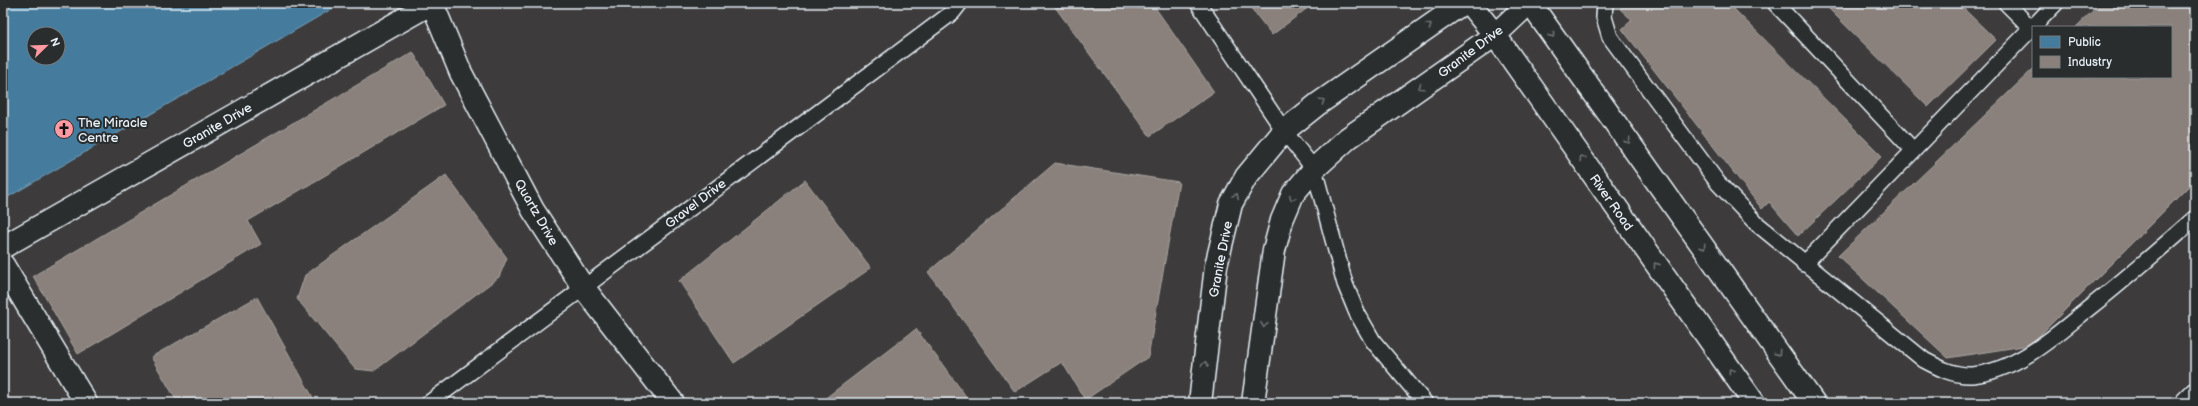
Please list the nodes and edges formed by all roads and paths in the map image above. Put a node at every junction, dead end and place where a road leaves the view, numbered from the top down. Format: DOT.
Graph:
graph roads {
  1 [pos="432,3"];
  2 [pos="960,3"];
  3 [pos="1198,3"];
  4 [pos="1462,3"];
  5 [pos="1469,3"];
  6 [pos="1529,3"];
  7 [pos="1605,3"];
  8 [pos="1775,3"];
  9 [pos="2006,3"];
  10 [pos="2056,3"];
  11 [pos="2033,26"];
  12 [pos="2031,28"];
  13 [pos="1495,35"];
  14 [pos="1284,131"];
  15 [pos="1913,150"];
  16 [pos="1314,169"];
  17 [pos="2195,218"];
  18 [pos="3,247"];
  19 [pos="1804,264"];
  20 [pos="3,265"];
  21 [pos="583,287"];
  22 [pos="2195,394"];
  23 [pos="86,403"];
  24 [pos="429,403"];
  25 [pos="673,403"];
  26 [pos="1200,403"];
  27 [pos="1253,403"];
  28 [pos="1425,403"];
  29 [pos="1754,403"];
  30 [pos="1814,403"];
  31 [pos="2186,403"];
  1 -- 18 [label="street, Granite Drive"];
  1 -- 21 [label="street, Quartz Drive"];
  2 -- 21 [label="lane, Gravel Drive"];
  3 -- 14 [label="lane"];
  14 -- 4 [label="street, Granite Drive, one-way"];
  5 -- 13 [label="street, River Road"];
  6 -- 13 [label="street, Granite Drive"];
  6 -- 30 [label="street, one-way"];
  7 -- 19 [label="lane"];
  8 -- 15 [label="lane"];
  9 -- 12 [label="lane"];
  10 -- 11 [label="lane"];
  12 -- 15 [label="lane"];
  13 -- 16 [label="street, Granite Drive, one-way"];
  29 -- 13 [label="street, River Road, one-way"];
  14 -- 16 [label="lane"];
  26 -- 14 [label="street, Granite Drive, one-way"];
  15 -- 19 [label="lane"];
  16 -- 27 [label="street, Granite Drive, one-way"];
  16 -- 28 [label="lane"];
  17 -- 19 [label="lane"];
  20 -- 23 [label="street"];
  21 -- 24 [label="lane, Gravel Drive"];
  21 -- 25 [label="street, Quartz Drive"];
  22 -- 31 [label="street"];
}
